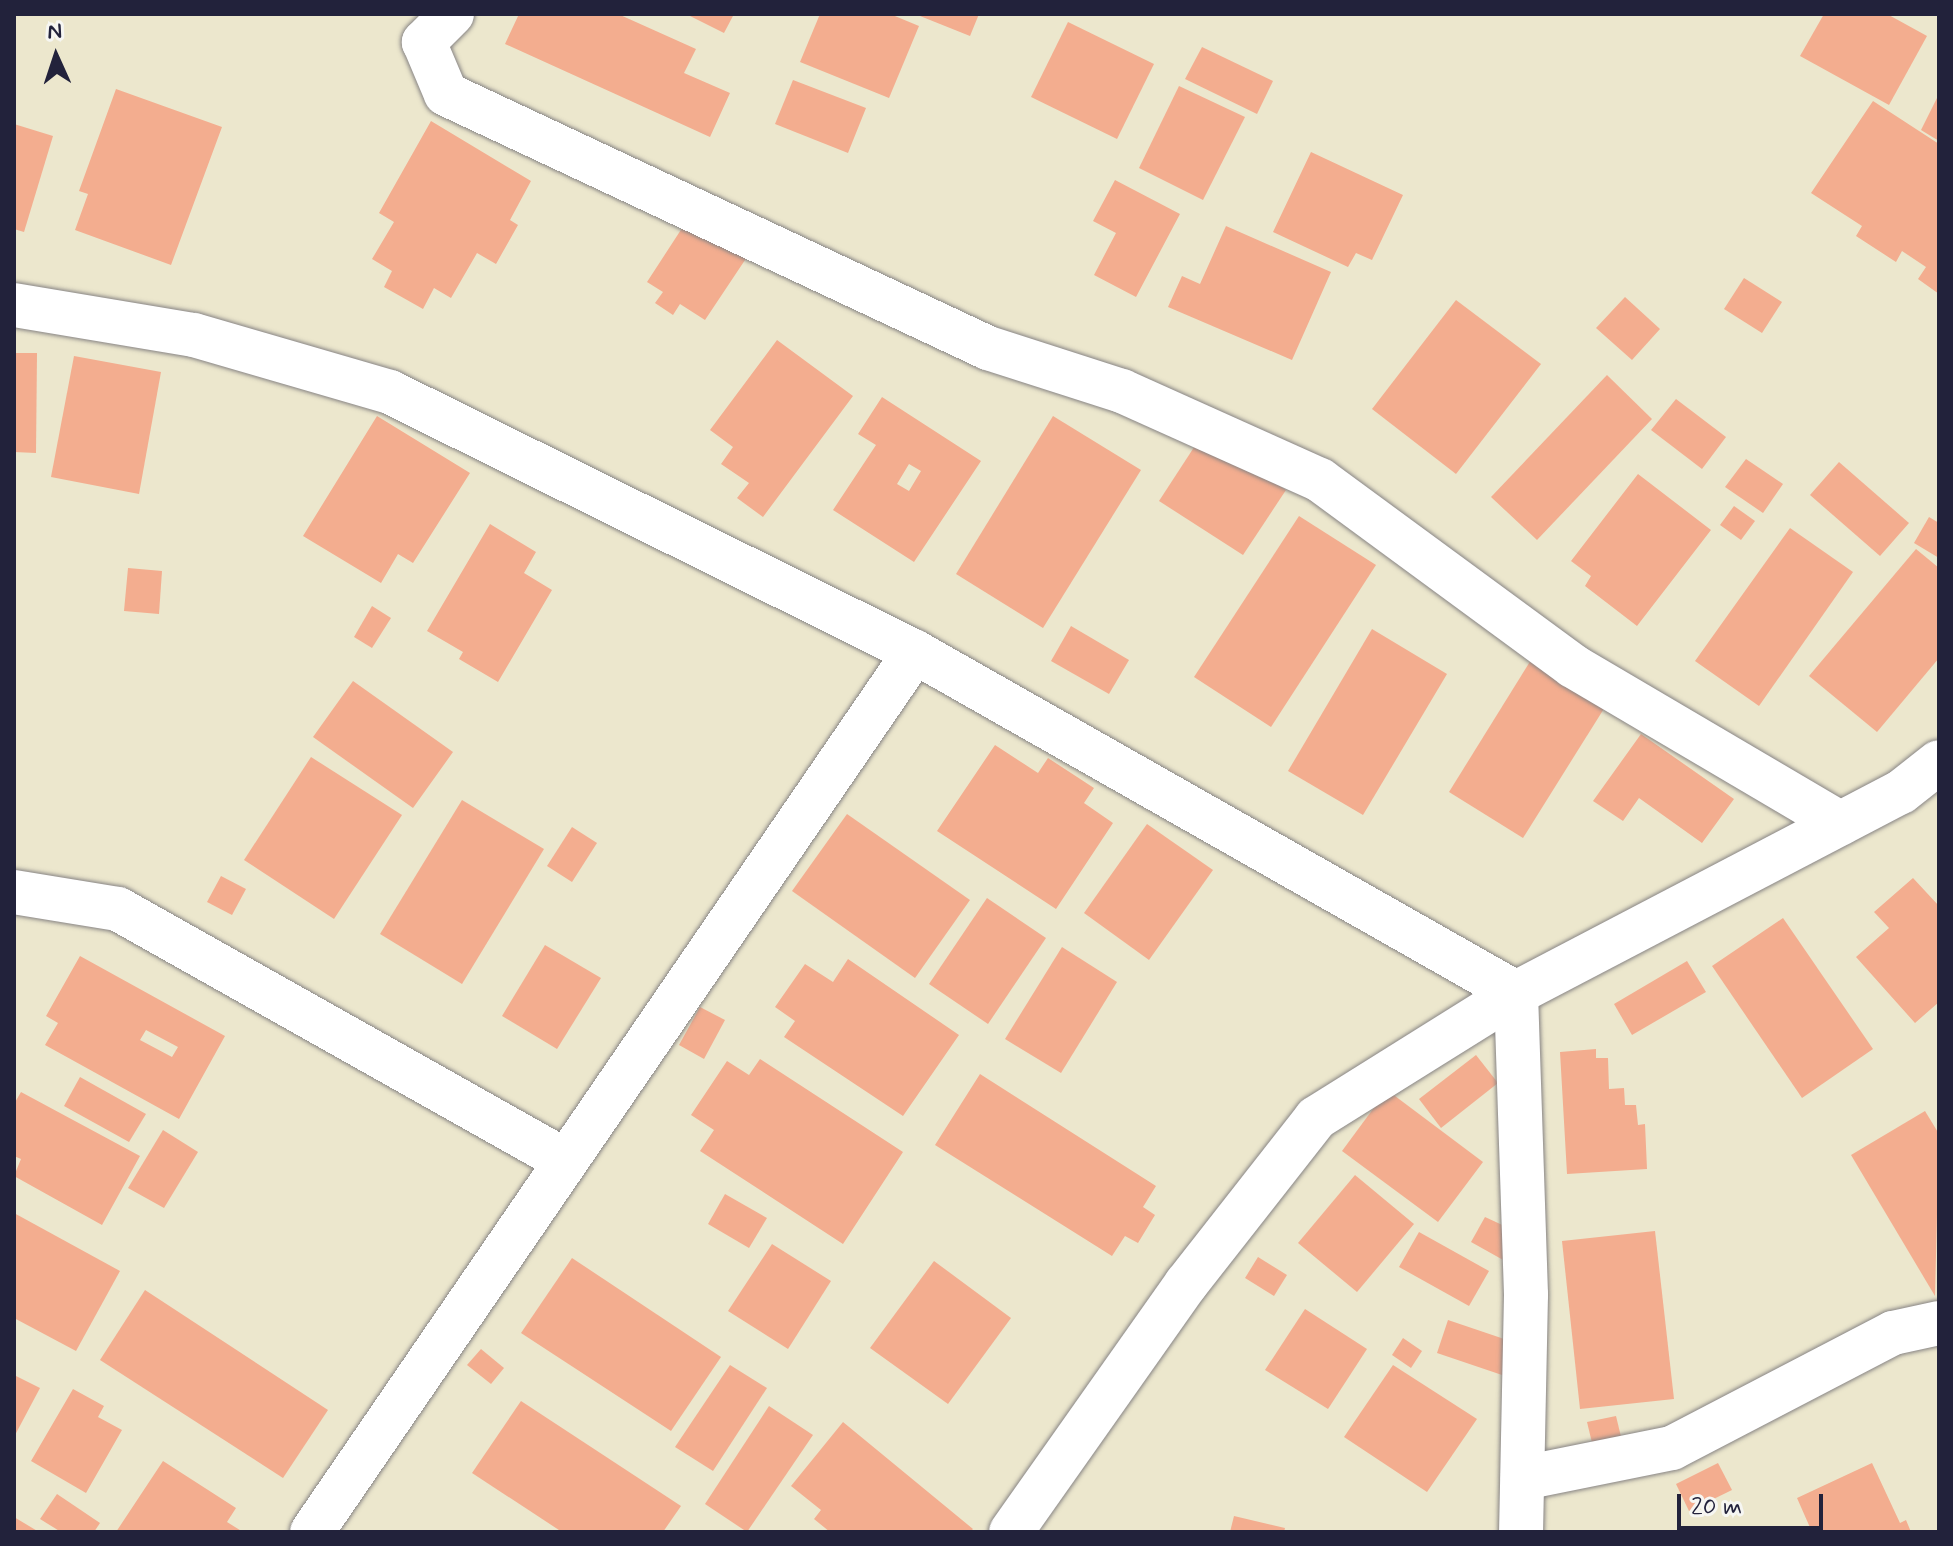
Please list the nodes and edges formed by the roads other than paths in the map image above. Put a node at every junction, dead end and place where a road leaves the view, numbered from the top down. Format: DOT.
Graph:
graph roads {
  1 [pos="452,14"];
  2 [pos="14,305"];
  3 [pos="915,652"];
  4 [pos="1939,762"];
  5 [pos="1840,823"];
  6 [pos="19,904"];
  7 [pos="1516,993"];
  8 [pos="566,1161"];
  9 [pos="1939,1323"];
  10 [pos="1523,1478"];
  11 [pos="312,1532"];
  12 [pos="1011,1532"];
  13 [pos="1521,1532"];
  1 -- 5 [label="street"];
  2 -- 3 [label="street"];
  3 -- 7 [label="street"];
  3 -- 8 [label="street"];
  4 -- 5 [label="street"];
  5 -- 7 [label="street"];
  6 -- 8 [label="street"];
  7 -- 10 [label="street"];
  7 -- 12 [label="street"];
  8 -- 11 [label="street"];
  9 -- 10 [label="street"];
  10 -- 13 [label="street"];
}
